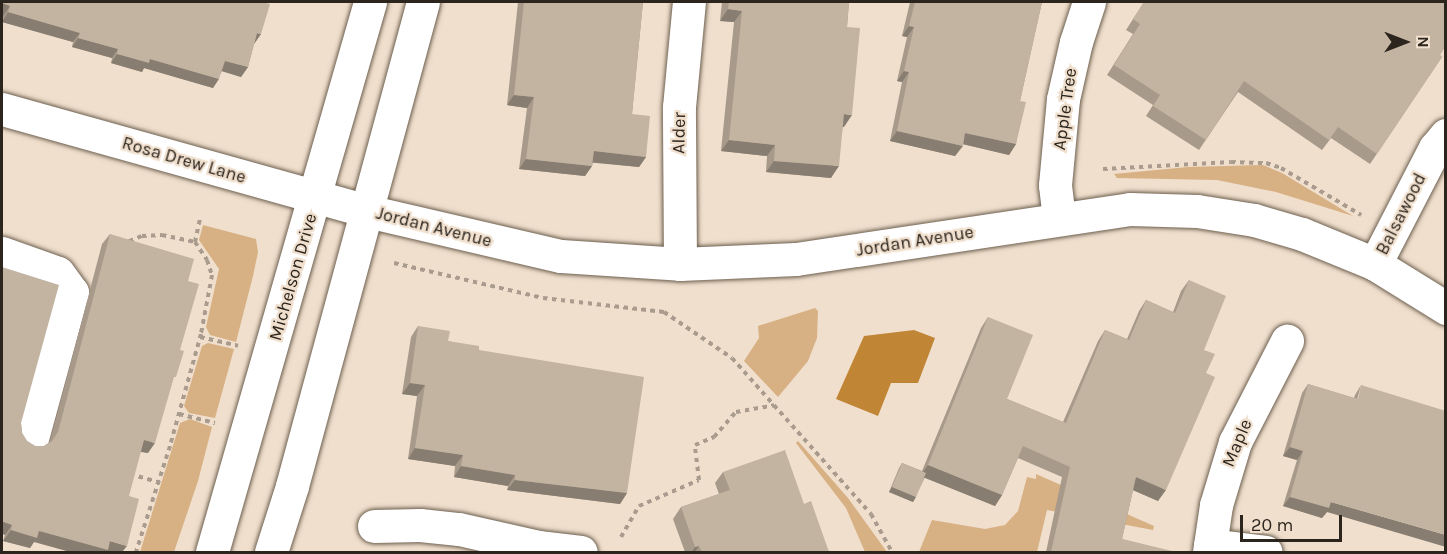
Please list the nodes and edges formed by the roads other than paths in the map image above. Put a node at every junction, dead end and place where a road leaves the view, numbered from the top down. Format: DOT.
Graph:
graph roads {
  1 [pos="370,2"];
  2 [pos="423,2"];
  3 [pos="689,2"];
  4 [pos="1089,2"];
  5 [pos="2,109"];
  6 [pos="1446,135"];
  7 [pos="316,196"];
  8 [pos="367,210"];
  9 [pos="1059,219"];
  10 [pos="2,253"];
  11 [pos="680,264"];
  12 [pos="1375,264"];
  13 [pos="1446,308"];
  14 [pos="1287,341"];
  15 [pos="32,438"];
  16 [pos="374,526"];
  17 [pos="1209,549"];
  18 [pos="212,552"];
  19 [pos="272,552"];
  20 [pos="581,552"];
  21 [pos="1266,552"];
  1 -- 7 [label="street, Michelson Drive"];
  2 -- 8 [label="street"];
  3 -- 11 [label="street, Alder"];
  4 -- 9 [label="street, Apple Tree"];
  5 -- 7 [label="street, Rosa Drew Lane"];
  6 -- 12 [label="street, Balsawood"];
  7 -- 8 [label="street, Rosa Drew Lane"];
  7 -- 18 [label="street, Michelson Drive"];
  8 -- 11 [label="street, Jordan Avenue"];
  8 -- 19 [label="street"];
  9 -- 11 [label="street, Jordan Avenue"];
  9 -- 12 [label="street, Jordan Avenue"];
  10 -- 15 [label="street"];
  12 -- 13 [label="street, Jordan Avenue"];
  14 -- 17 [label="street, Maple"];
  16 -- 20 [label="street"];
  17 -- 21 [label="street"];
}
